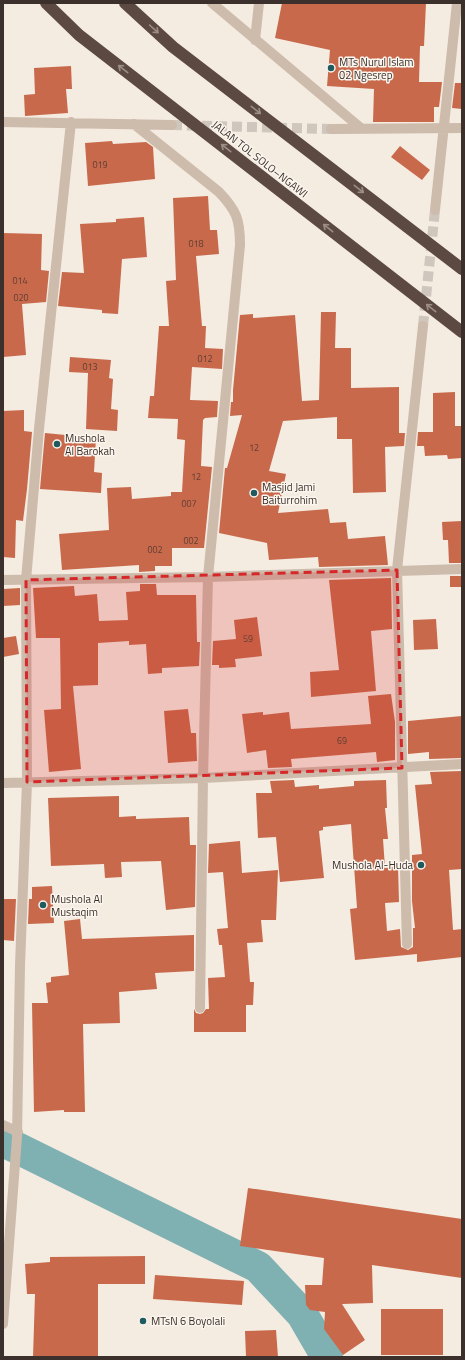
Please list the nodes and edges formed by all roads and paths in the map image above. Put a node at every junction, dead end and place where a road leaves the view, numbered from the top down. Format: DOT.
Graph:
graph roads {
  1 [pos="46,3"];
  2 [pos="125,3"];
  3 [pos="212,3"];
  4 [pos="259,3"];
  5 [pos="457,3"];
  6 [pos="255,40"];
  7 [pos="3,122"];
  8 [pos="71,122"];
  9 [pos="134,124"];
  10 [pos="172,125"];
  11 [pos="443,128"];
  12 [pos="462,128"];
  13 [pos="332,129"];
  14 [pos="362,129"];
  15 [pos="435,210"];
  16 [pos="462,269"];
  17 [pos="423,326"];
  18 [pos="462,332"];
  19 [pos="462,569"];
  20 [pos="397,570"];
  21 [pos="208,577"];
  22 [pos="3,580"];
  23 [pos="26,580"];
  24 [pos="462,764"];
  25 [pos="402,768"];
  26 [pos="203,778"];
  27 [pos="27,782"];
  28 [pos="3,783"];
  29 [pos="408,944"];
  30 [pos="200,1008"];
  31 [pos="3,1125"];
  32 [pos="18,1135"];
  33 [pos="3,1324"];
  18 -- 1 [label="highway, JALAN TOL SOLO–NGAWI, one-way"];
  2 -- 16 [label="highway, one-way"];
  3 -- 6 [label="street"];
  4 -- 6 [label="street"];
  5 -- 11 [label="street"];
  6 -- 14 [label="street"];
  7 -- 8 [label="street"];
  8 -- 9 [label="street"];
  8 -- 23 [label="street"];
  9 -- 10 [label="street"];
  9 -- 21 [label="street"];
  11 -- 12 [label="street"];
  11 -- 14 [label="street"];
  11 -- 15 [label="street"];
  13 -- 14 [label="street"];
  17 -- 20 [label="street"];
  19 -- 20 [label="street"];
  20 -- 21 [label="street"];
  20 -- 25 [label="street"];
  21 -- 23 [label="street"];
  21 -- 26 [label="street"];
  22 -- 23 [label="street"];
  23 -- 27 [label="street"];
  24 -- 25 [label="street"];
  25 -- 26 [label="street"];
  25 -- 29 [label="street"];
  26 -- 27 [label="street"];
  26 -- 30 [label="street"];
  27 -- 28 [label="street"];
  27 -- 32 [label="street"];
  31 -- 32 [label="street"];
  32 -- 33 [label="street"];
}
